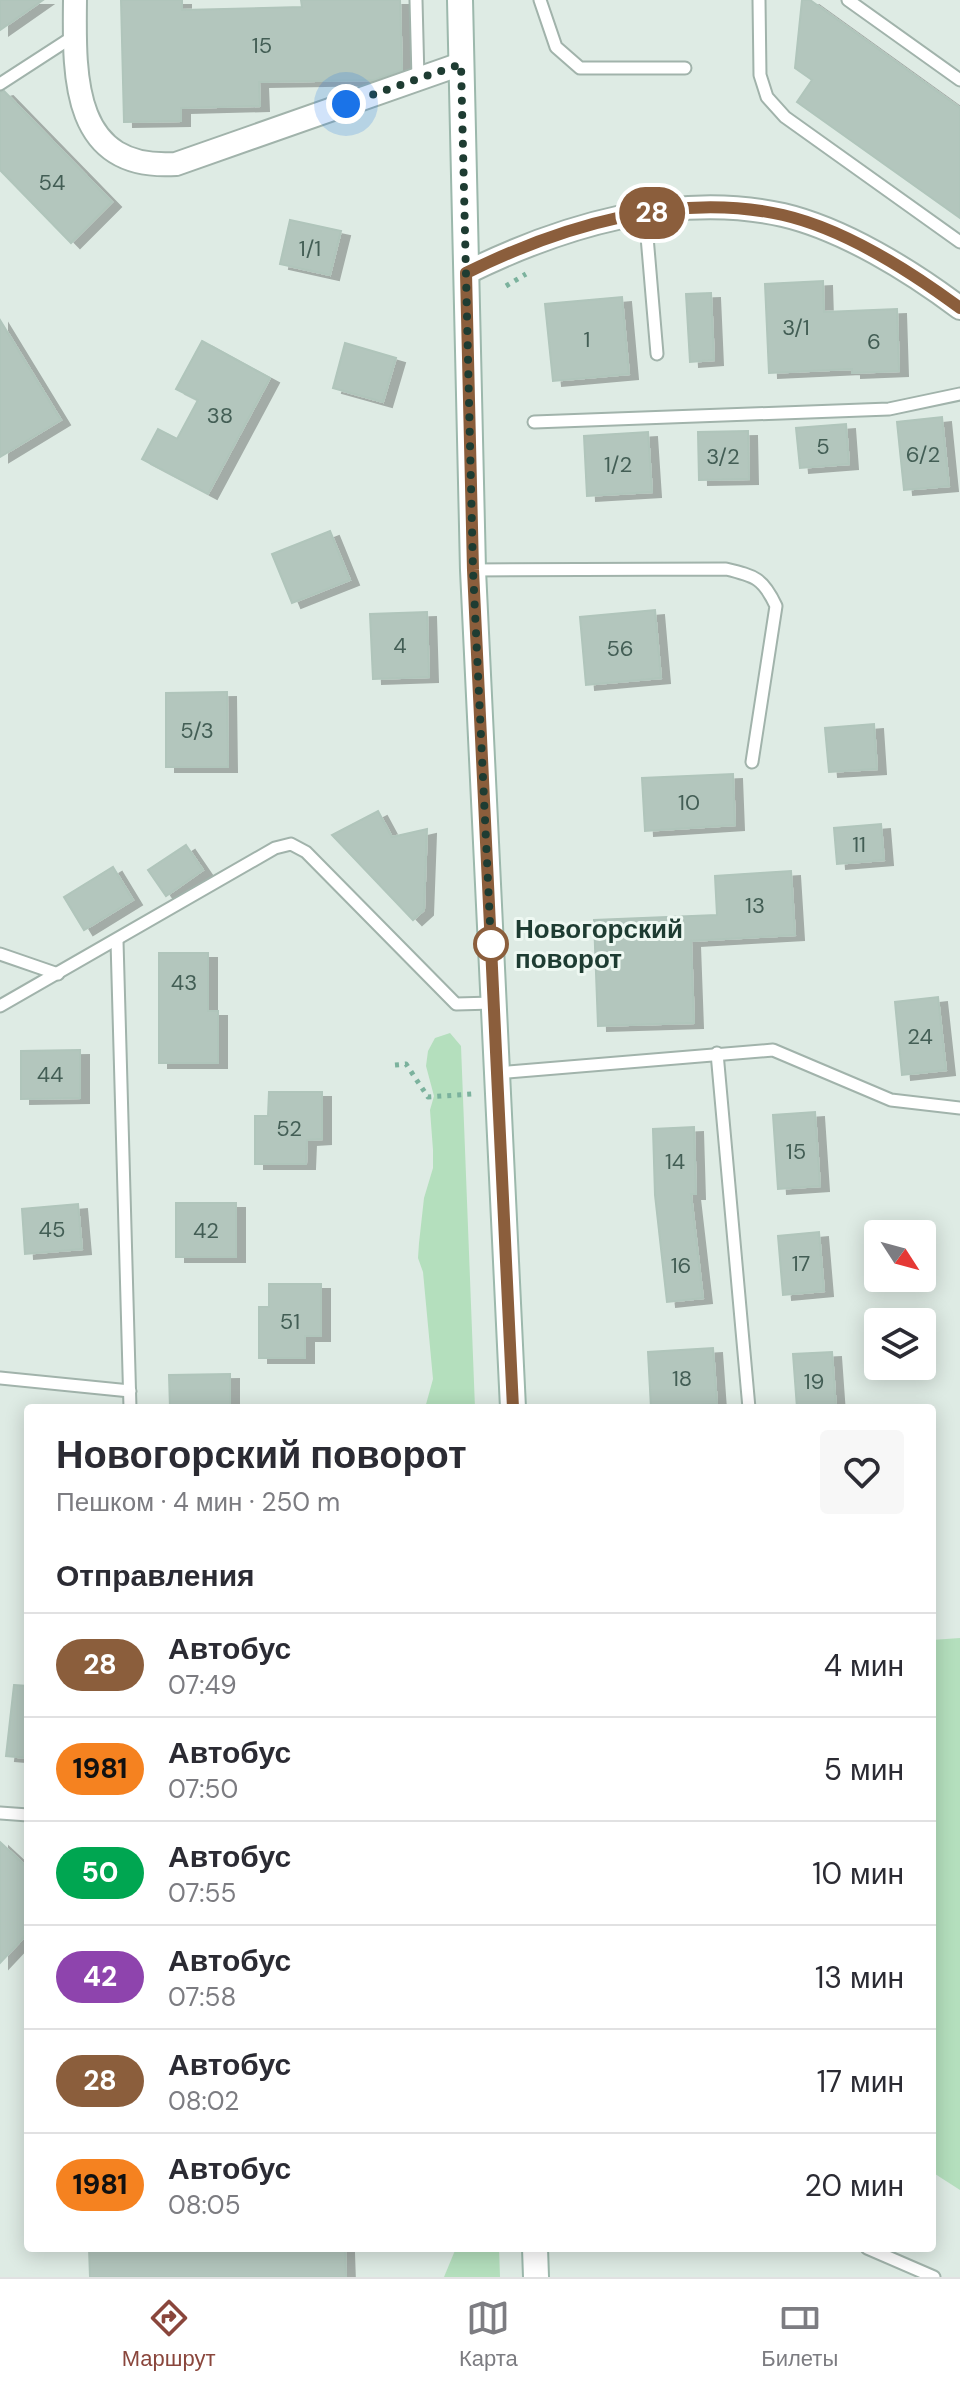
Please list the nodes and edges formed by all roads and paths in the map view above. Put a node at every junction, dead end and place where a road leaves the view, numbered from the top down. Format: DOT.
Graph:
graph roads {
  1 [pos="75,0"];
  2 [pos="416,0"];
  3 [pos="460,0"];
  4 [pos="540,0"];
  5 [pos="759,0"];
  6 [pos="848,0"];
  7 [pos="75,36"];
  8 [pos="461,64"];
  9 [pos="685,68"];
  10 [pos="418,79"];
  11 [pos="960,80"];
  12 [pos="0,84"];
  13 [pos="645,213"];
  14 [pos="960,242"];
  15 [pos="466,273"];
  16 [pos="960,308"];
  17 [pos="657,354"];
  18 [pos="960,394"];
  19 [pos="534,422"];
  20 [pos="473,570"];
  21 [pos="752,762"];
  22 [pos="117,941"];
  23 [pos="0,954"];
  24 [pos="58,974"];
  25 [pos="493,1003"];
  26 [pos="0,1006"];
  27 [pos="717,1053"];
  28 [pos="395,1065"];
  29 [pos="497,1073"];
  30 [pos="472,1094"];
  31 [pos="960,1108"];
  32 [pos="0,1378"];
  33 [pos="130,1391"];
  34 [pos="130,1404"];
  35 [pos="513,1404"];
  36 [pos="749,1404"];
  37 [pos="0,1813"];
  38 [pos="24,1815"];
  39 [pos="535,2252"];
  40 [pos="876,2252"];
  41 [pos="536,2277"];
  42 [pos="934,2277"];
  1 -- 7 [label="street"];
  2 -- 10 [label="lane"];
  3 -- 8 [label="main road"];
  4 -- 9 [label="lane"];
  5 -- 14 [label="lane"];
  6 -- 11 [label="lane"];
  7 -- 10 [label="street"];
  7 -- 12 [label="lane"];
  8 -- 10 [label="street"];
  8 -- 15 [label="main road"];
  13 -- 15 [label="street"];
  13 -- 16 [label="street"];
  13 -- 17 [label="lane"];
  15 -- 20 [label="main road"];
  18 -- 19 [label="lane"];
  20 -- 21 [label="lane"];
  20 -- 25 [label="main road"];
  22 -- 24 [label="lane"];
  22 -- 25 [label="lane"];
  22 -- 33 [label="lane"];
  23 -- 24 [label="lane"];
  24 -- 26 [label="lane"];
  25 -- 29 [label="main road"];
  27 -- 29 [label="lane"];
  27 -- 31 [label="lane"];
  27 -- 36 [label="lane"];
  28 -- 30 [label="path"];
  29 -- 35 [label="main road"];
  32 -- 33 [label="lane"];
  33 -- 34 [label="lane"];
  37 -- 38 [label="lane"];
  39 -- 41 [label="main road"];
  40 -- 42 [label="lane"];
}
